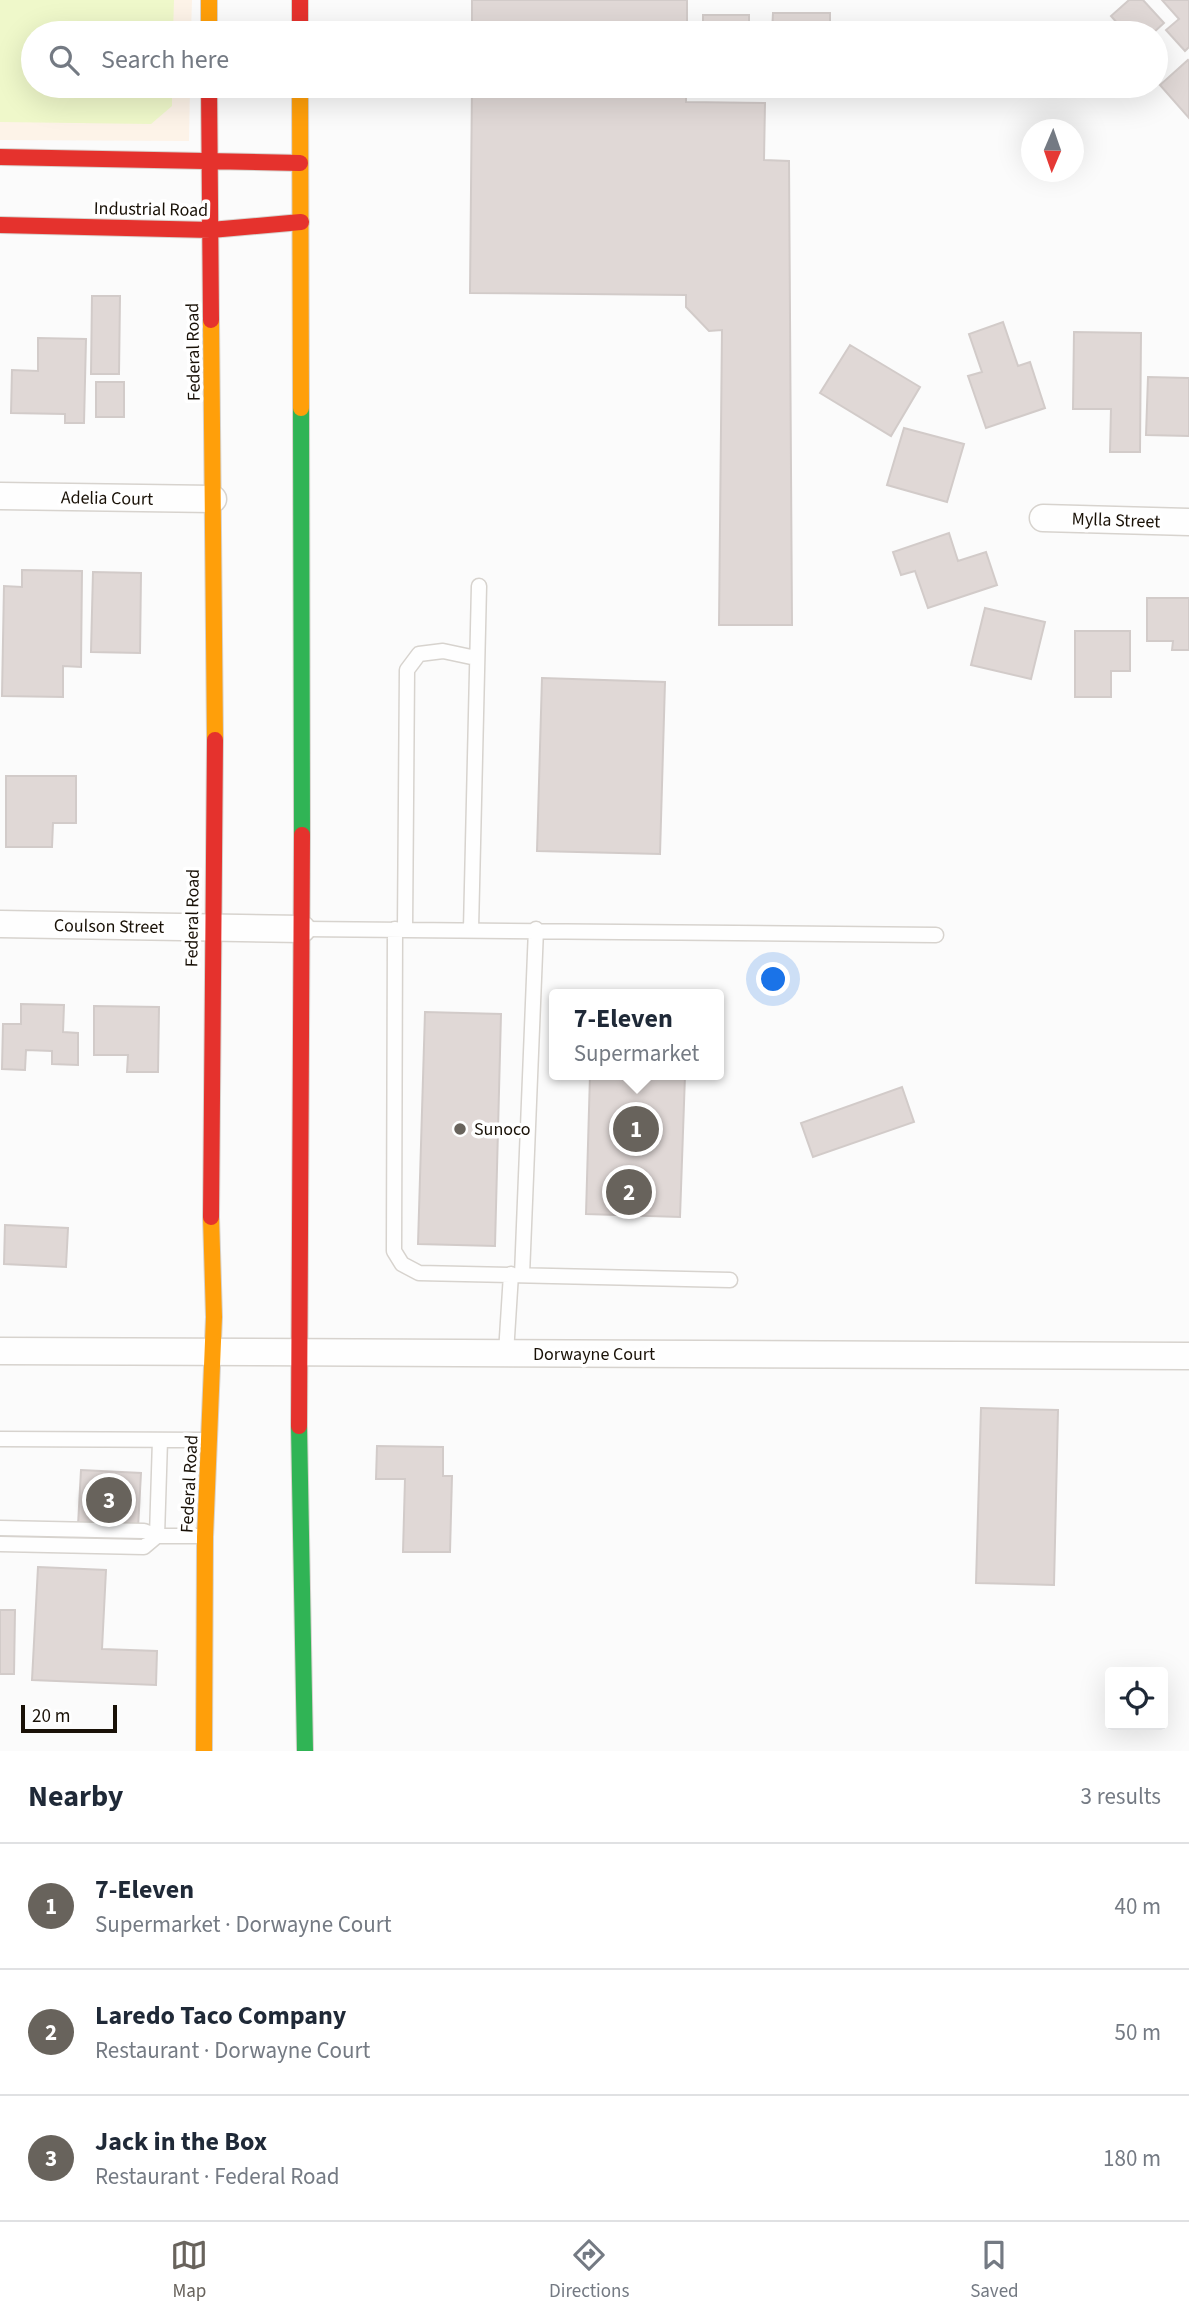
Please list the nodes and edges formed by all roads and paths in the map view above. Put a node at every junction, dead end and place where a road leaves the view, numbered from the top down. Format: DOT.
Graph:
graph roads {
  1 [pos="209,0"];
  2 [pos="300,0"];
  3 [pos="209,21"];
  4 [pos="300,21"];
  5 [pos="209,98"];
  6 [pos="300,98"];
  7 [pos="0,157"];
  8 [pos="210,159"];
  9 [pos="300,163"];
  10 [pos="300,222"];
  11 [pos="0,225"];
  12 [pos="211,230"];
  13 [pos="0,496"];
  14 [pos="213,499"];
  15 [pos="1044,518"];
  16 [pos="1189,522"];
  17 [pos="479,586"];
  18 [pos="476,658"];
  19 [pos="0,924"];
  20 [pos="211,927"];
  21 [pos="302,929"];
  22 [pos="400,929"];
  23 [pos="471,929"];
  24 [pos="536,929"];
  25 [pos="936,935"];
  26 [pos="516,1275"];
  27 [pos="730,1280"];
  28 [pos="0,1351"];
  29 [pos="214,1353"];
  30 [pos="299,1353"];
  31 [pos="506,1353"];
  32 [pos="1189,1356"];
  33 [pos="0,1439"];
  34 [pos="160,1440"];
  35 [pos="210,1440"];
  36 [pos="0,1528"];
  37 [pos="157,1536"];
  38 [pos="205,1536"];
  39 [pos="0,1544"];
  40 [pos="204,1751"];
  41 [pos="305,1751"];
  1 -- 3 [label="main road"];
  2 -- 4 [label="main road"];
  5 -- 8 [label="main road, Federal Road"];
  6 -- 9 [label="main road"];
  7 -- 8 [label="main road"];
  8 -- 9 [label="main road"];
  8 -- 12 [label="main road, Federal Road"];
  9 -- 10 [label="main road"];
  10 -- 12 [label="main road, Industrial Road"];
  10 -- 21 [label="main road"];
  11 -- 12 [label="main road, Industrial Road"];
  12 -- 14 [label="main road, Federal Road"];
  13 -- 14 [label="street, Adelia Court"];
  14 -- 20 [label="main road, Federal Road"];
  15 -- 16 [label="street, Mylla Street"];
  17 -- 18 [label="lane"];
  18 -- 22 [label="lane"];
  18 -- 23 [label="lane"];
  19 -- 20 [label="street, Coulson Street"];
  20 -- 21 [label="street, Coulson Street"];
  20 -- 29 [label="main road, Federal Road"];
  21 -- 22 [label="lane"];
  21 -- 30 [label="main road"];
  22 -- 23 [label="lane"];
  22 -- 26 [label="lane"];
  23 -- 24 [label="lane"];
  24 -- 25 [label="lane"];
  24 -- 26 [label="lane"];
  26 -- 27 [label="lane"];
  26 -- 31 [label="lane"];
  28 -- 29 [label="street, Dorwayne Court"];
  29 -- 30 [label="street, Dorwayne Court"];
  29 -- 35 [label="main road, Federal Road"];
  30 -- 31 [label="street, Dorwayne Court"];
  30 -- 41 [label="main road"];
  31 -- 32 [label="street, Dorwayne Court"];
  33 -- 34 [label="lane"];
  34 -- 35 [label="lane"];
  34 -- 37 [label="lane"];
  35 -- 38 [label="main road, Federal Road"];
  36 -- 37 [label="lane"];
  37 -- 38 [label="lane"];
  37 -- 39 [label="lane"];
  38 -- 40 [label="main road, Federal Road"];
}
